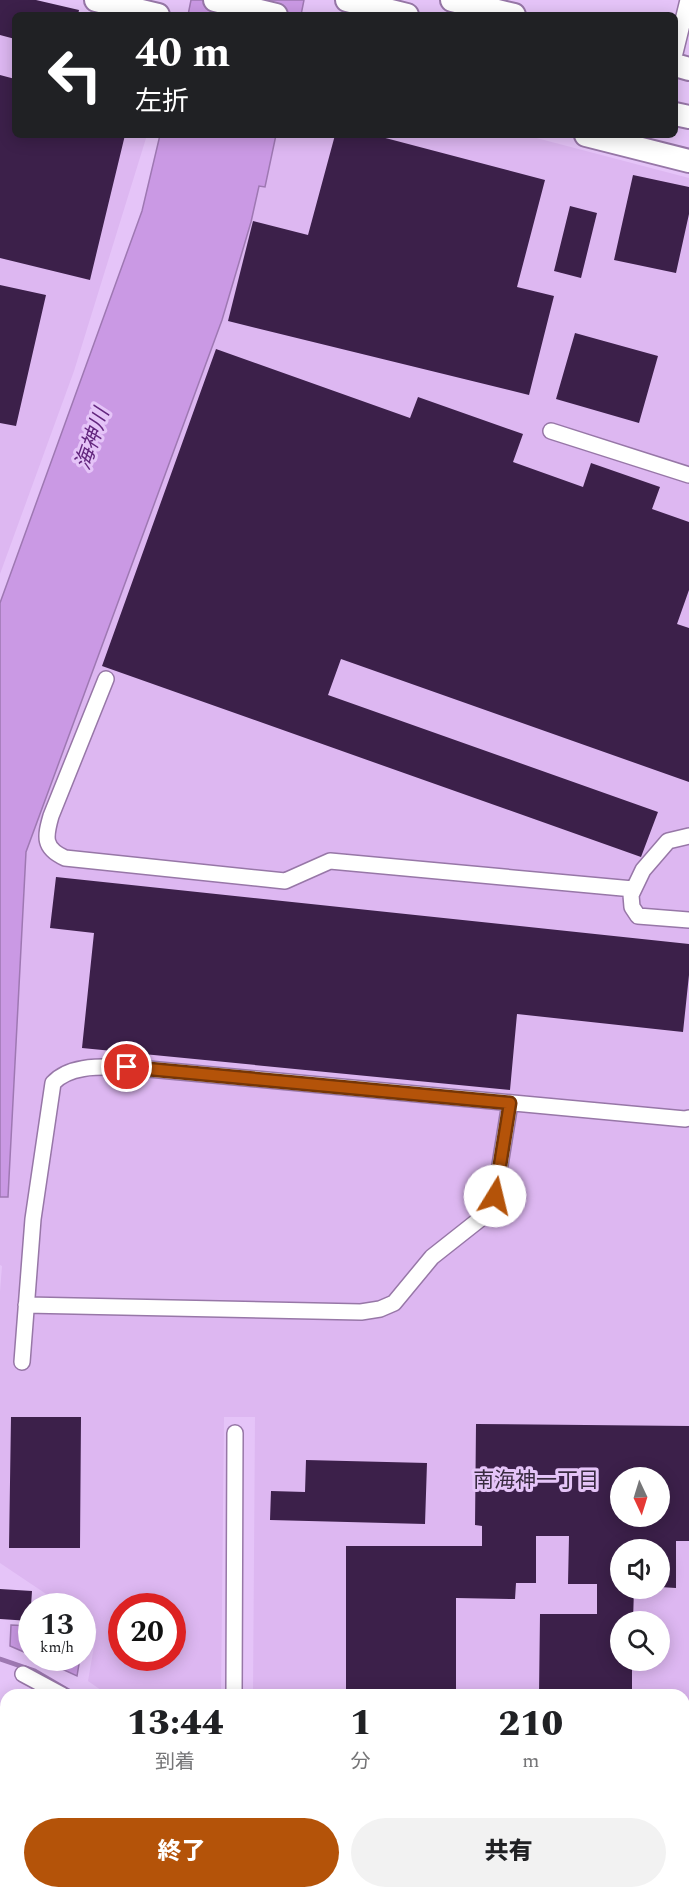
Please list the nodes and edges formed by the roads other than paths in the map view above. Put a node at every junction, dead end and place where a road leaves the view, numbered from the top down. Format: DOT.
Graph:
graph roads {
  1 [pos="96,0"];
  2 [pos="215,0"];
  3 [pos="347,0"];
  4 [pos="452,0"];
  5 [pos="688,0"];
  6 [pos="503,11"];
  7 [pos="146,12"];
  8 [pos="264,12"];
  9 [pos="395,12"];
  10 [pos="678,42"];
  11 [pos="598,138"];
  12 [pos="649,138"];
  13 [pos="689,148"];
  14 [pos="689,161"];
  15 [pos="551,431"];
  16 [pos="689,475"];
  17 [pos="106,680"];
  18 [pos="689,836"];
  19 [pos="633,889"];
  20 [pos="689,920"];
  21 [pos="510,1103"];
  22 [pos="689,1118"];
  23 [pos="26,1305"];
  24 [pos="22,1362"];
  25 [pos="235,1433"];
  26 [pos="23,1674"];
  27 [pos="51,1689"];
  28 [pos="234,1689"];
  1 -- 7 [label="highway"];
  2 -- 8 [label="highway"];
  3 -- 9 [label="highway"];
  4 -- 6 [label="highway"];
  5 -- 10 [label="street"];
  11 -- 14 [label="highway"];
  12 -- 13 [label="highway"];
  15 -- 16 [label="street"];
  17 -- 19 [label="street"];
  18 -- 19 [label="street"];
  19 -- 20 [label="street"];
  21 -- 22 [label="street"];
  21 -- 23 [label="street"];
  21 -- 23 [label="street"];
  23 -- 24 [label="street"];
  25 -- 28 [label="street"];
  26 -- 27 [label="street"];
}
